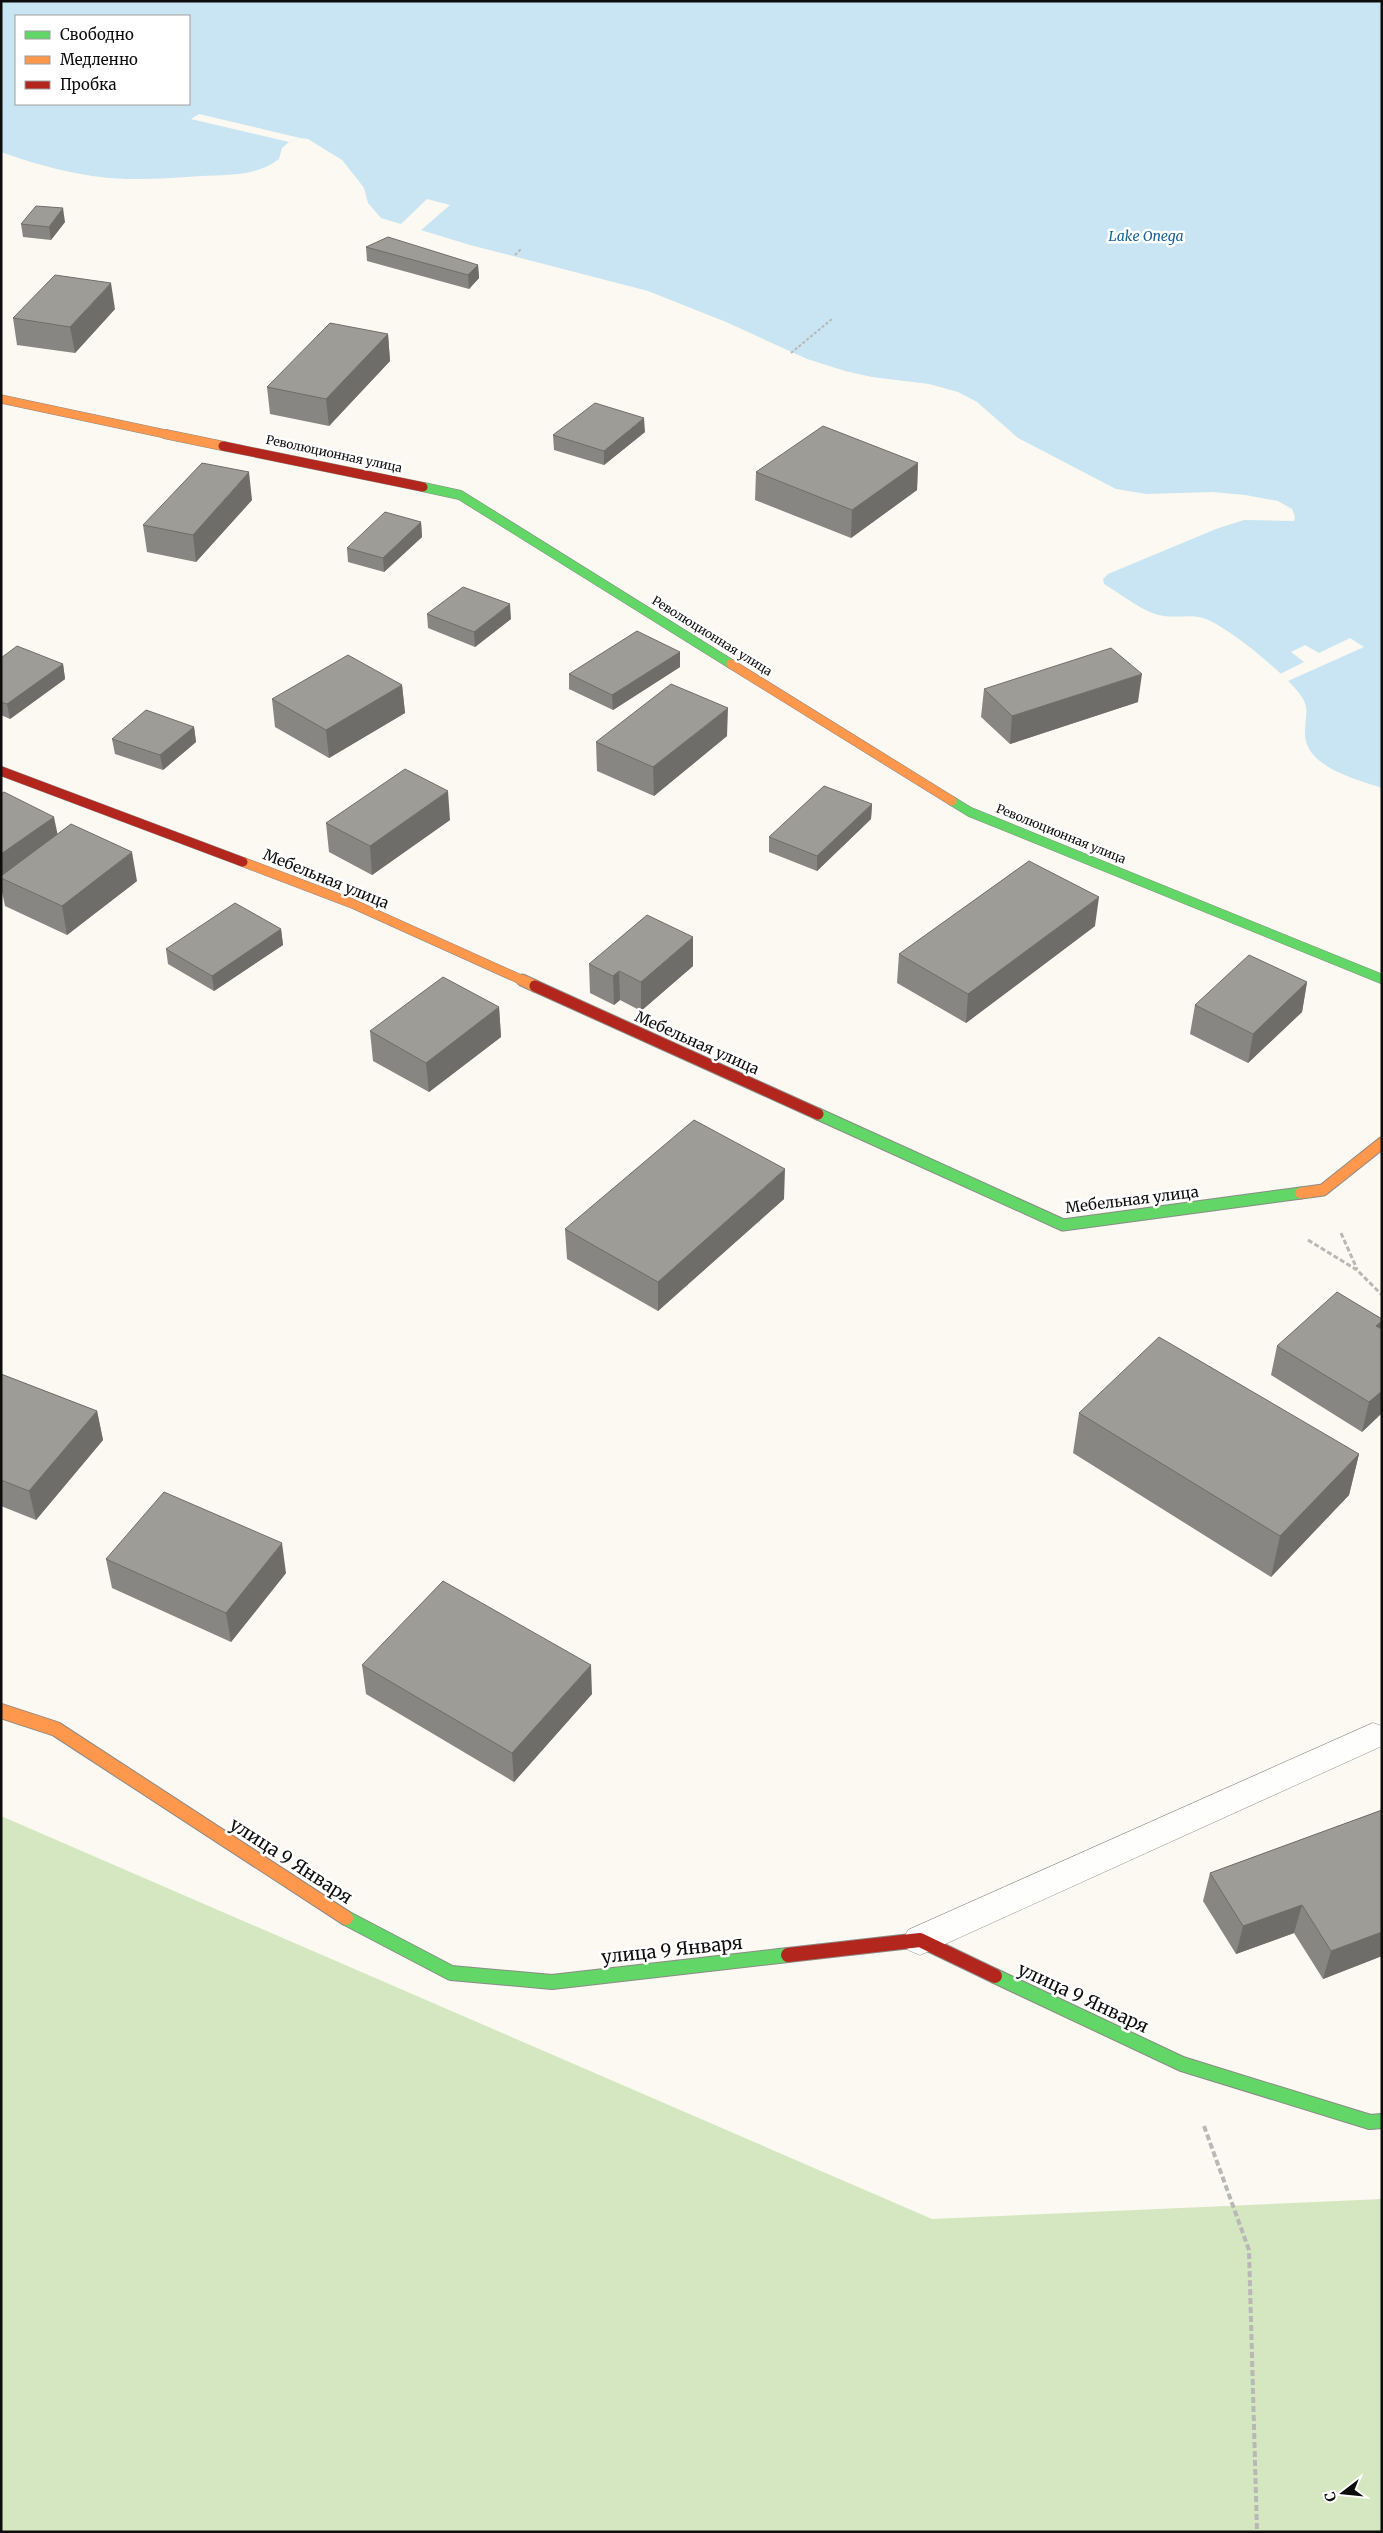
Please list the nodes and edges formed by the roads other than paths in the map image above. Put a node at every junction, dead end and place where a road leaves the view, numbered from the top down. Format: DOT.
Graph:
graph roads {
  1 [pos="1,399"];
  2 [pos="1,771"];
  3 [pos="1382,979"];
  4 [pos="1382,1142"];
  5 [pos="1,1711"];
  6 [pos="1373,1736"];
  7 [pos="920,1940"];
  8 [pos="1382,2121"];
  1 -- 3 [label="street, Революционная улица"];
  2 -- 4 [label="street, Мебельная улица"];
  5 -- 7 [label="street, улица 9 Января"];
  6 -- 7 [label="lane"];
  7 -- 8 [label="street, улица 9 Января"];
}
